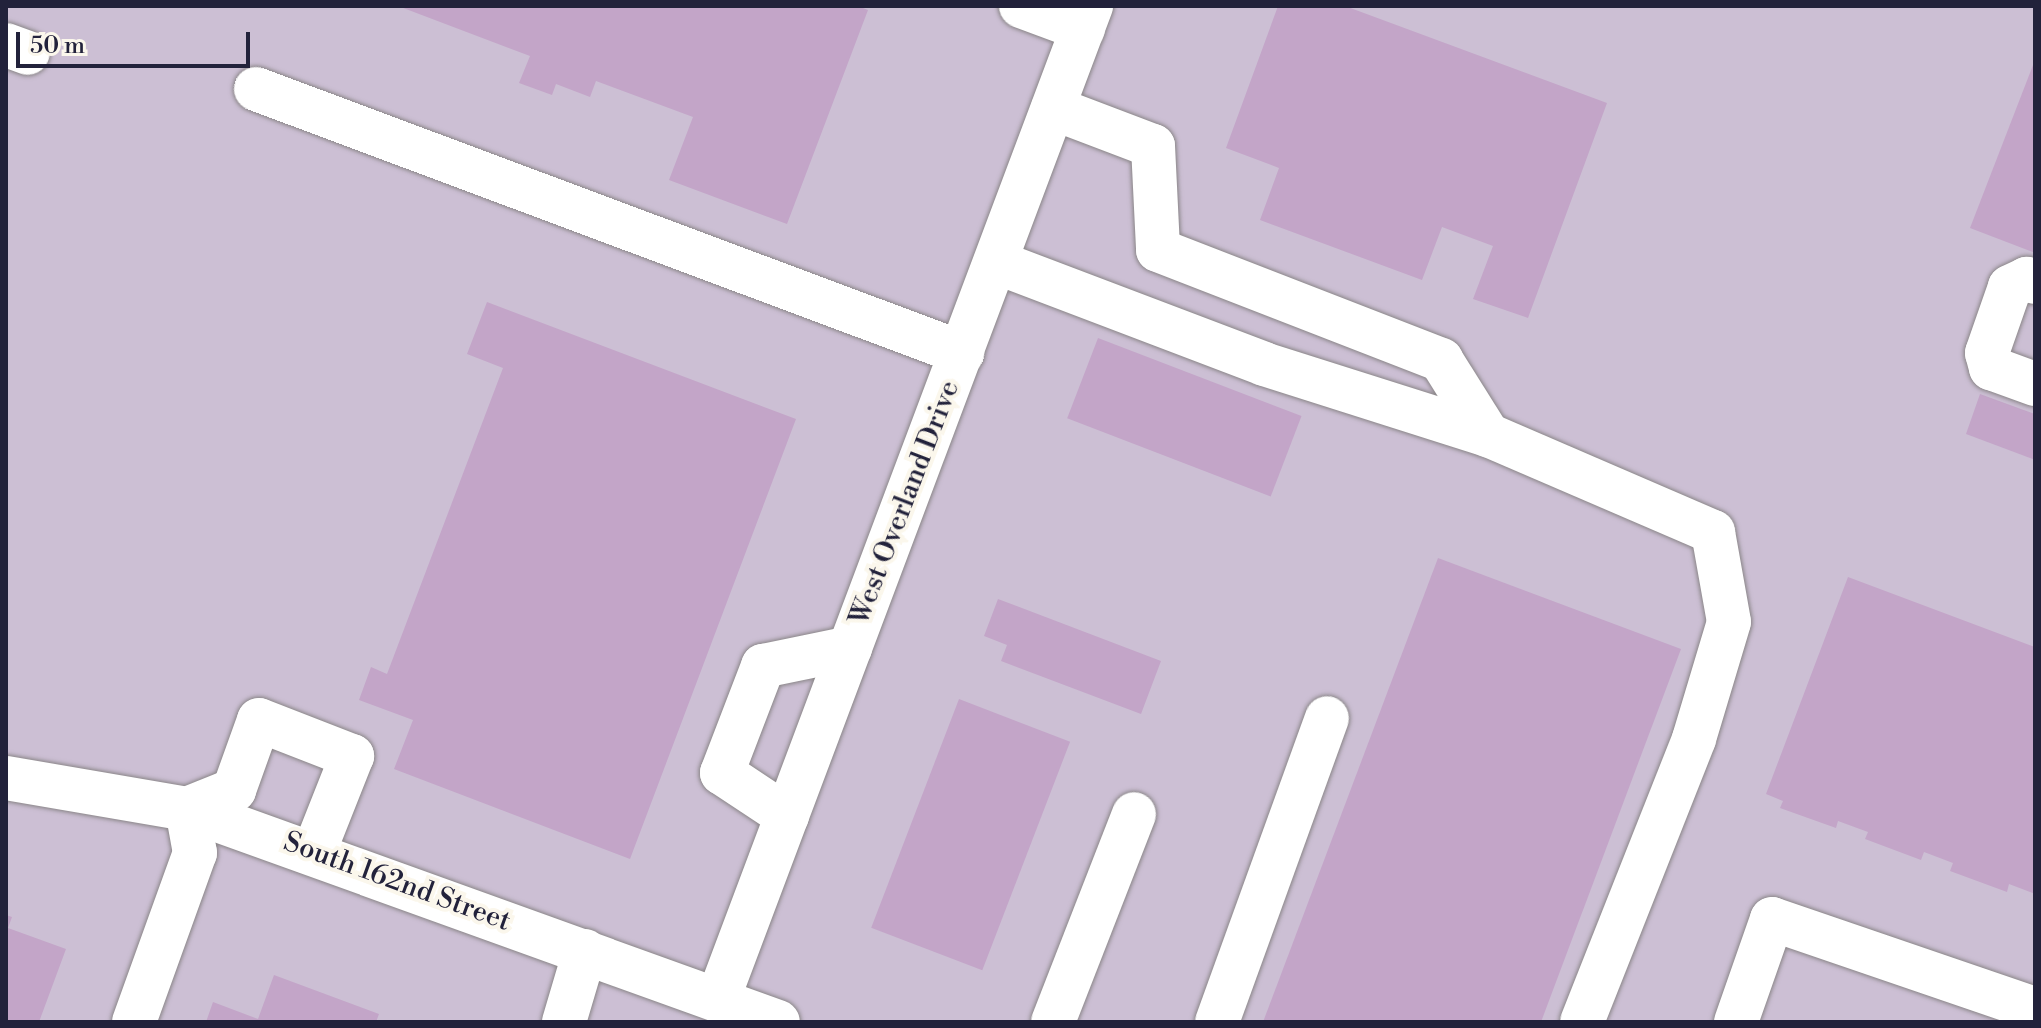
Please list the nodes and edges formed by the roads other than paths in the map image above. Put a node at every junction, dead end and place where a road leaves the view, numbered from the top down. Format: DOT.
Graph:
graph roads {
  1 [pos="1021,6"];
  2 [pos="1087,17"];
  3 [pos="256,89"];
  4 [pos="1053,108"];
  5 [pos="996,262"];
  6 [pos="2035,282"];
  7 [pos="962,353"];
  8 [pos="2035,384"];
  9 [pos="1488,435"];
  10 [pos="850,648"];
  11 [pos="1327,718"];
  12 [pos="6,778"];
  13 [pos="187,809"];
  14 [pos="1134,814"];
  15 [pos="787,816"];
  16 [pos="314,852"];
  17 [pos="585,951"];
  18 [pos="718,999"];
  19 [pos="2035,1009"];
  20 [pos="134,1022"];
  21 [pos="564,1022"];
  22 [pos="778,1022"];
  23 [pos="1053,1022"];
  24 [pos="1217,1022"];
  25 [pos="1582,1022"];
  26 [pos="1736,1022"];
  1 -- 2 [label="street"];
  2 -- 4 [label="street, West Overland Drive"];
  3 -- 7 [label="street"];
  4 -- 5 [label="street, West Overland Drive"];
  4 -- 9 [label="street"];
  5 -- 7 [label="street, West Overland Drive"];
  5 -- 9 [label="street"];
  6 -- 8 [label="street"];
  7 -- 10 [label="street, West Overland Drive"];
  9 -- 25 [label="street"];
  10 -- 15 [label="street, West Overland Drive"];
  10 -- 15 [label="street"];
  11 -- 24 [label="street"];
  12 -- 13 [label="street, South 162nd Street"];
  13 -- 16 [label="street, South 162nd Street"];
  13 -- 16 [label="street"];
  13 -- 20 [label="street"];
  14 -- 23 [label="street"];
  15 -- 18 [label="street, West Overland Drive"];
  16 -- 17 [label="street, South 162nd Street"];
  17 -- 18 [label="street, South 162nd Street"];
  17 -- 21 [label="street"];
  18 -- 22 [label="street, South 162nd Street"];
  19 -- 26 [label="street"];
}
